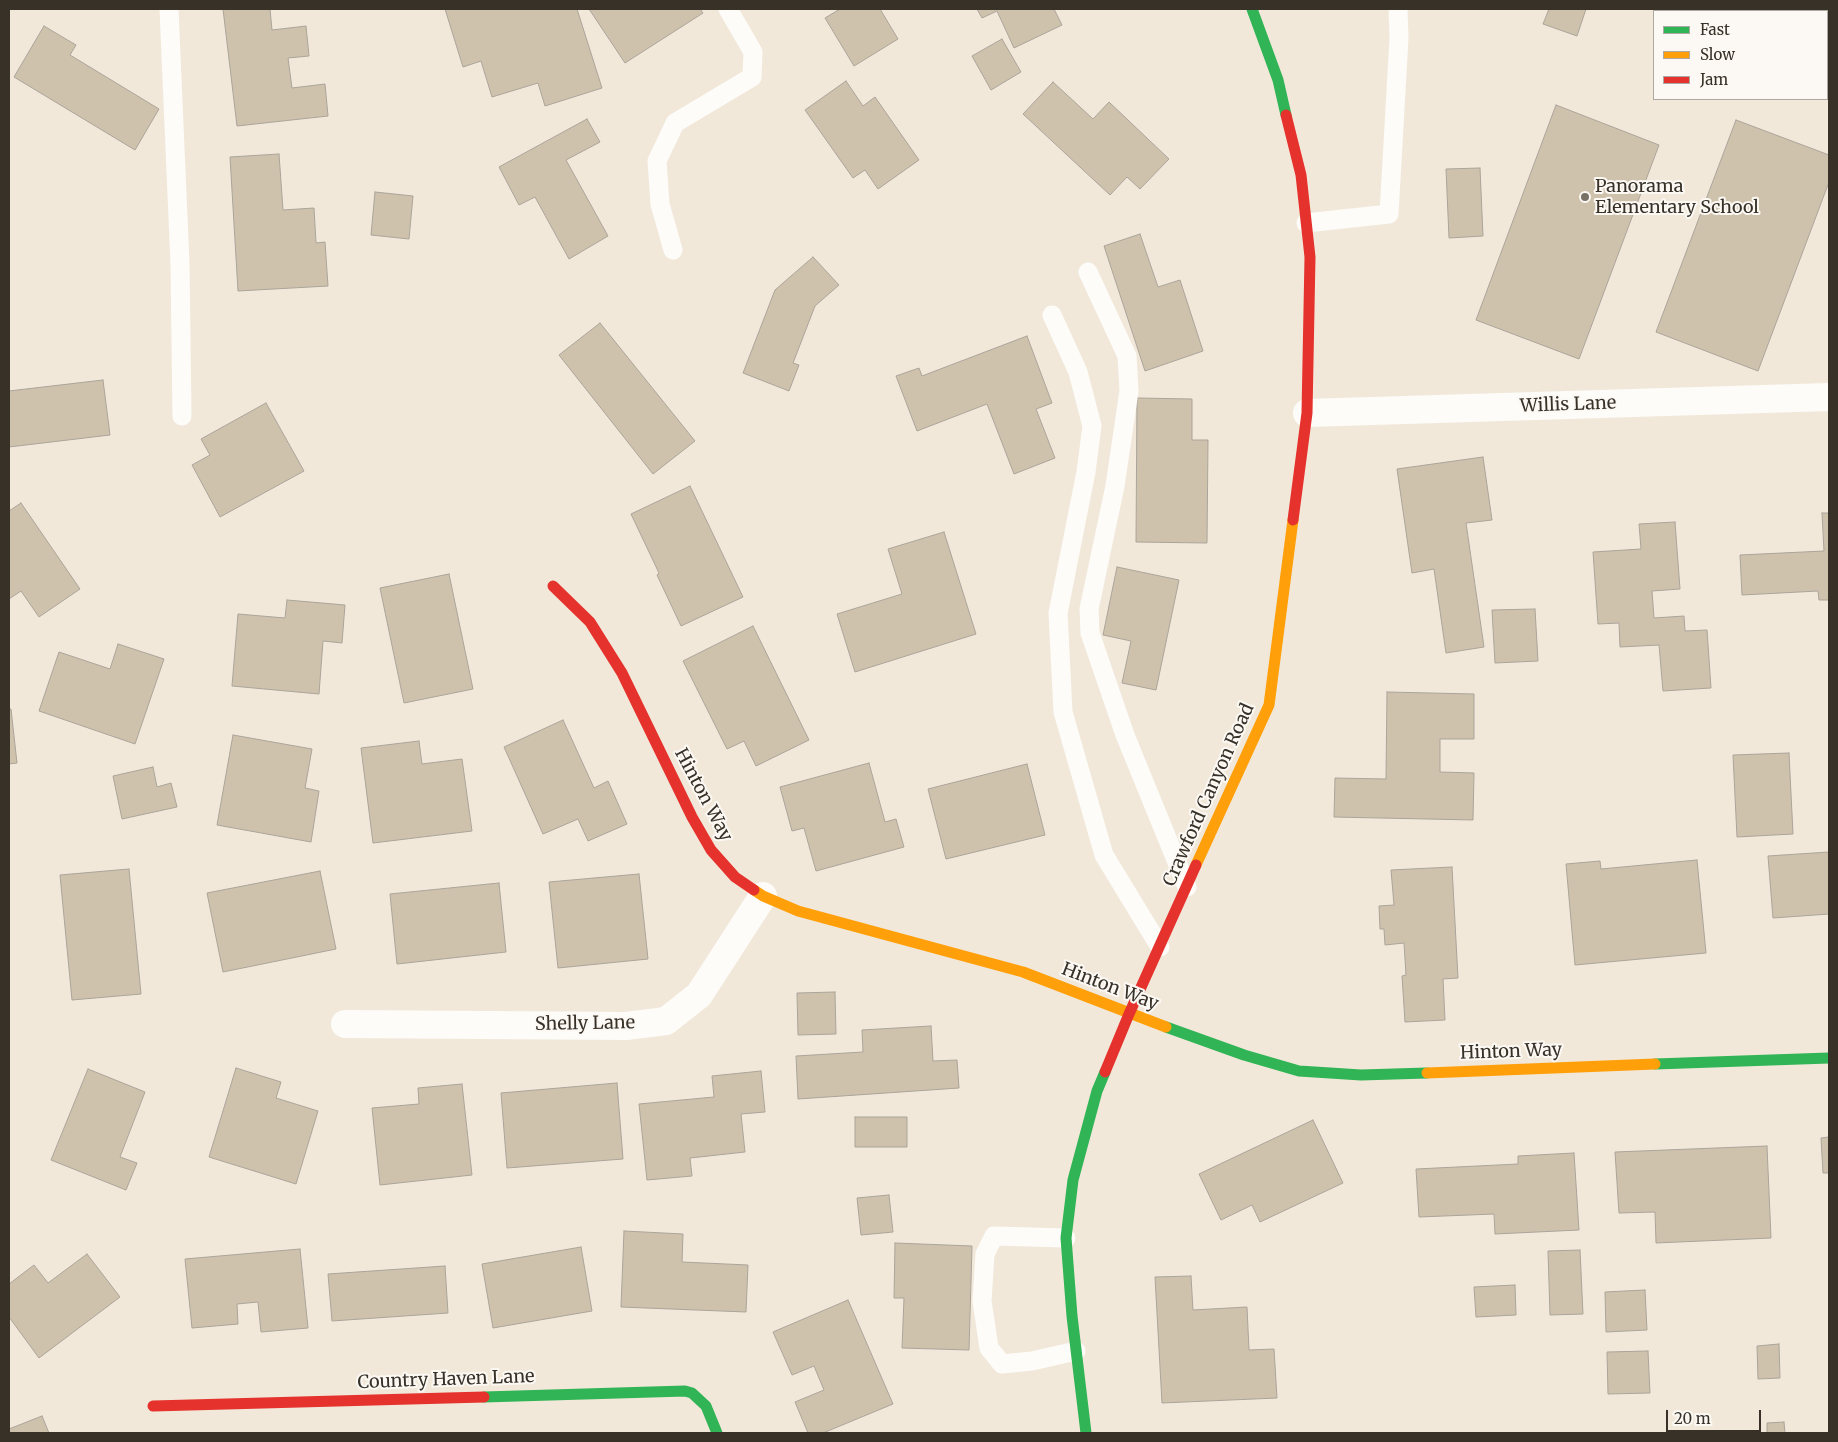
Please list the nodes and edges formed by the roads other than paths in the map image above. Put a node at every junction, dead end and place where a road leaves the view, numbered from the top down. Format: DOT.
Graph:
graph roads {
  1 [pos="169,9"];
  2 [pos="728,9"];
  3 [pos="1252,9"];
  4 [pos="1398,9"];
  5 [pos="1306,224"];
  6 [pos="672,250"];
  7 [pos="1088,272"];
  8 [pos="1052,315"];
  9 [pos="1829,397"];
  10 [pos="1307,412"];
  11 [pos="182,416"];
  12 [pos="553,586"];
  13 [pos="1187,887"];
  14 [pos="762,896"];
  15 [pos="1160,947"];
  16 [pos="1129,1014"];
  17 [pos="345,1024"];
  18 [pos="1829,1058"];
  19 [pos="1066,1238"];
  20 [pos="1076,1351"];
  21 [pos="152,1406"];
  22 [pos="717,1433"];
  23 [pos="1086,1433"];
  1 -- 11 [label="lane"];
  2 -- 6 [label="lane"];
  3 -- 5 [label="street, Crawford Canyon Road"];
  4 -- 5 [label="lane"];
  5 -- 10 [label="street, Crawford Canyon Road"];
  7 -- 13 [label="lane"];
  8 -- 15 [label="lane"];
  9 -- 10 [label="street, Willis Lane"];
  10 -- 13 [label="street, Crawford Canyon Road"];
  12 -- 14 [label="street, Hinton Way"];
  13 -- 15 [label="street, Crawford Canyon Road"];
  14 -- 16 [label="street, Hinton Way"];
  14 -- 17 [label="street, Shelly Lane"];
  15 -- 16 [label="street, Crawford Canyon Road"];
  16 -- 18 [label="street, Hinton Way"];
  16 -- 19 [label="street, Crawford Canyon Road"];
  19 -- 20 [label="street, Crawford Canyon Road"];
  19 -- 20 [label="lane"];
  20 -- 23 [label="street, Crawford Canyon Road"];
  21 -- 22 [label="street, Country Haven Lane"];
}
